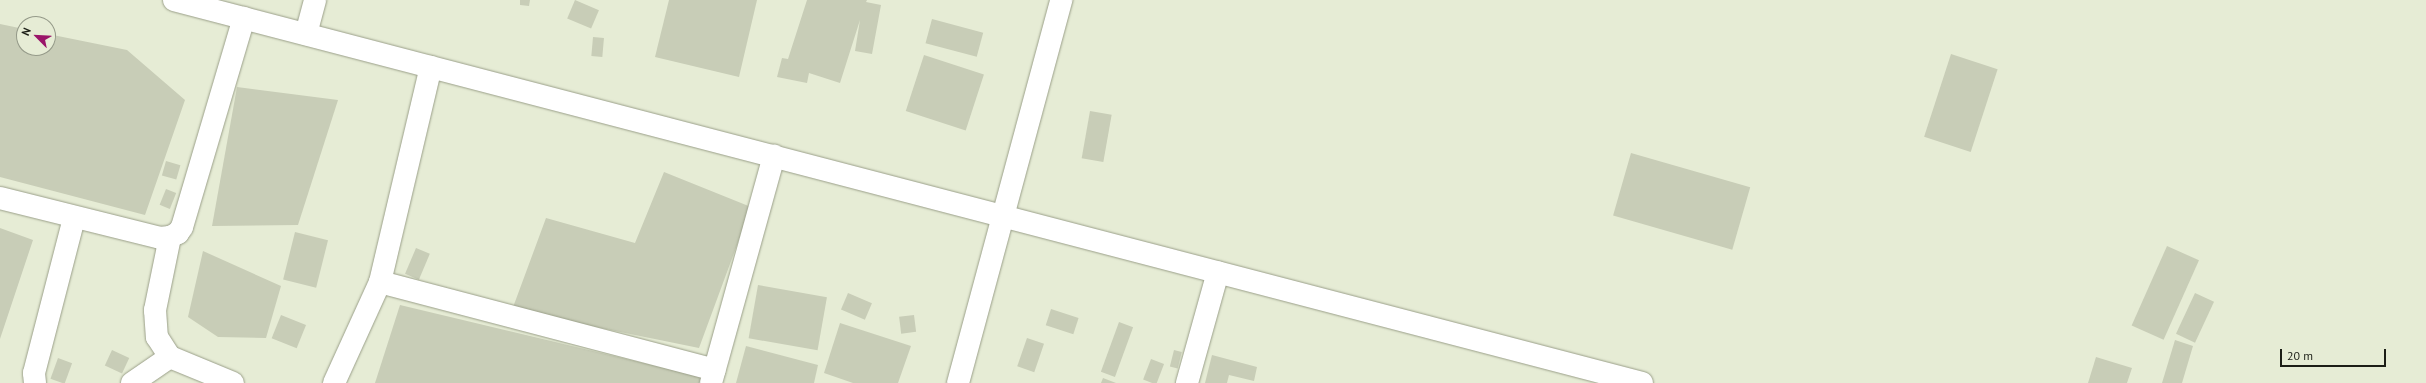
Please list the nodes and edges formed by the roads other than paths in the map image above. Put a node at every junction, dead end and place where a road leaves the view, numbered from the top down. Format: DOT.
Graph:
graph roads {
  1 [pos="174,0"];
  2 [pos="315,0"];
  3 [pos="1061,0"];
  4 [pos="244,18"];
  5 [pos="306,34"];
  6 [pos="431,67"];
  7 [pos="774,156"];
  8 [pos="0,198"];
  9 [pos="1002,216"];
  10 [pos="74,218"];
  11 [pos="170,237"];
  12 [pos="1218,272"];
  13 [pos="380,282"];
  14 [pos="170,357"];
  15 [pos="713,377"];
  16 [pos="35,383"];
  17 [pos="132,383"];
  18 [pos="233,383"];
  19 [pos="334,383"];
  20 [pos="958,383"];
  21 [pos="1187,383"];
  22 [pos="1642,383"];
  1 -- 4 [label="street"];
  2 -- 5 [label="street"];
  3 -- 9 [label="street"];
  4 -- 5 [label="street"];
  4 -- 11 [label="street"];
  5 -- 6 [label="street"];
  6 -- 7 [label="street"];
  6 -- 13 [label="street"];
  7 -- 9 [label="street"];
  7 -- 15 [label="street"];
  8 -- 10 [label="street"];
  9 -- 12 [label="street"];
  9 -- 20 [label="street"];
  10 -- 11 [label="street"];
  10 -- 16 [label="street"];
  11 -- 14 [label="street"];
  12 -- 21 [label="street"];
  12 -- 22 [label="street"];
  13 -- 15 [label="street"];
  13 -- 19 [label="street"];
  14 -- 17 [label="street"];
  14 -- 18 [label="street"];
}
